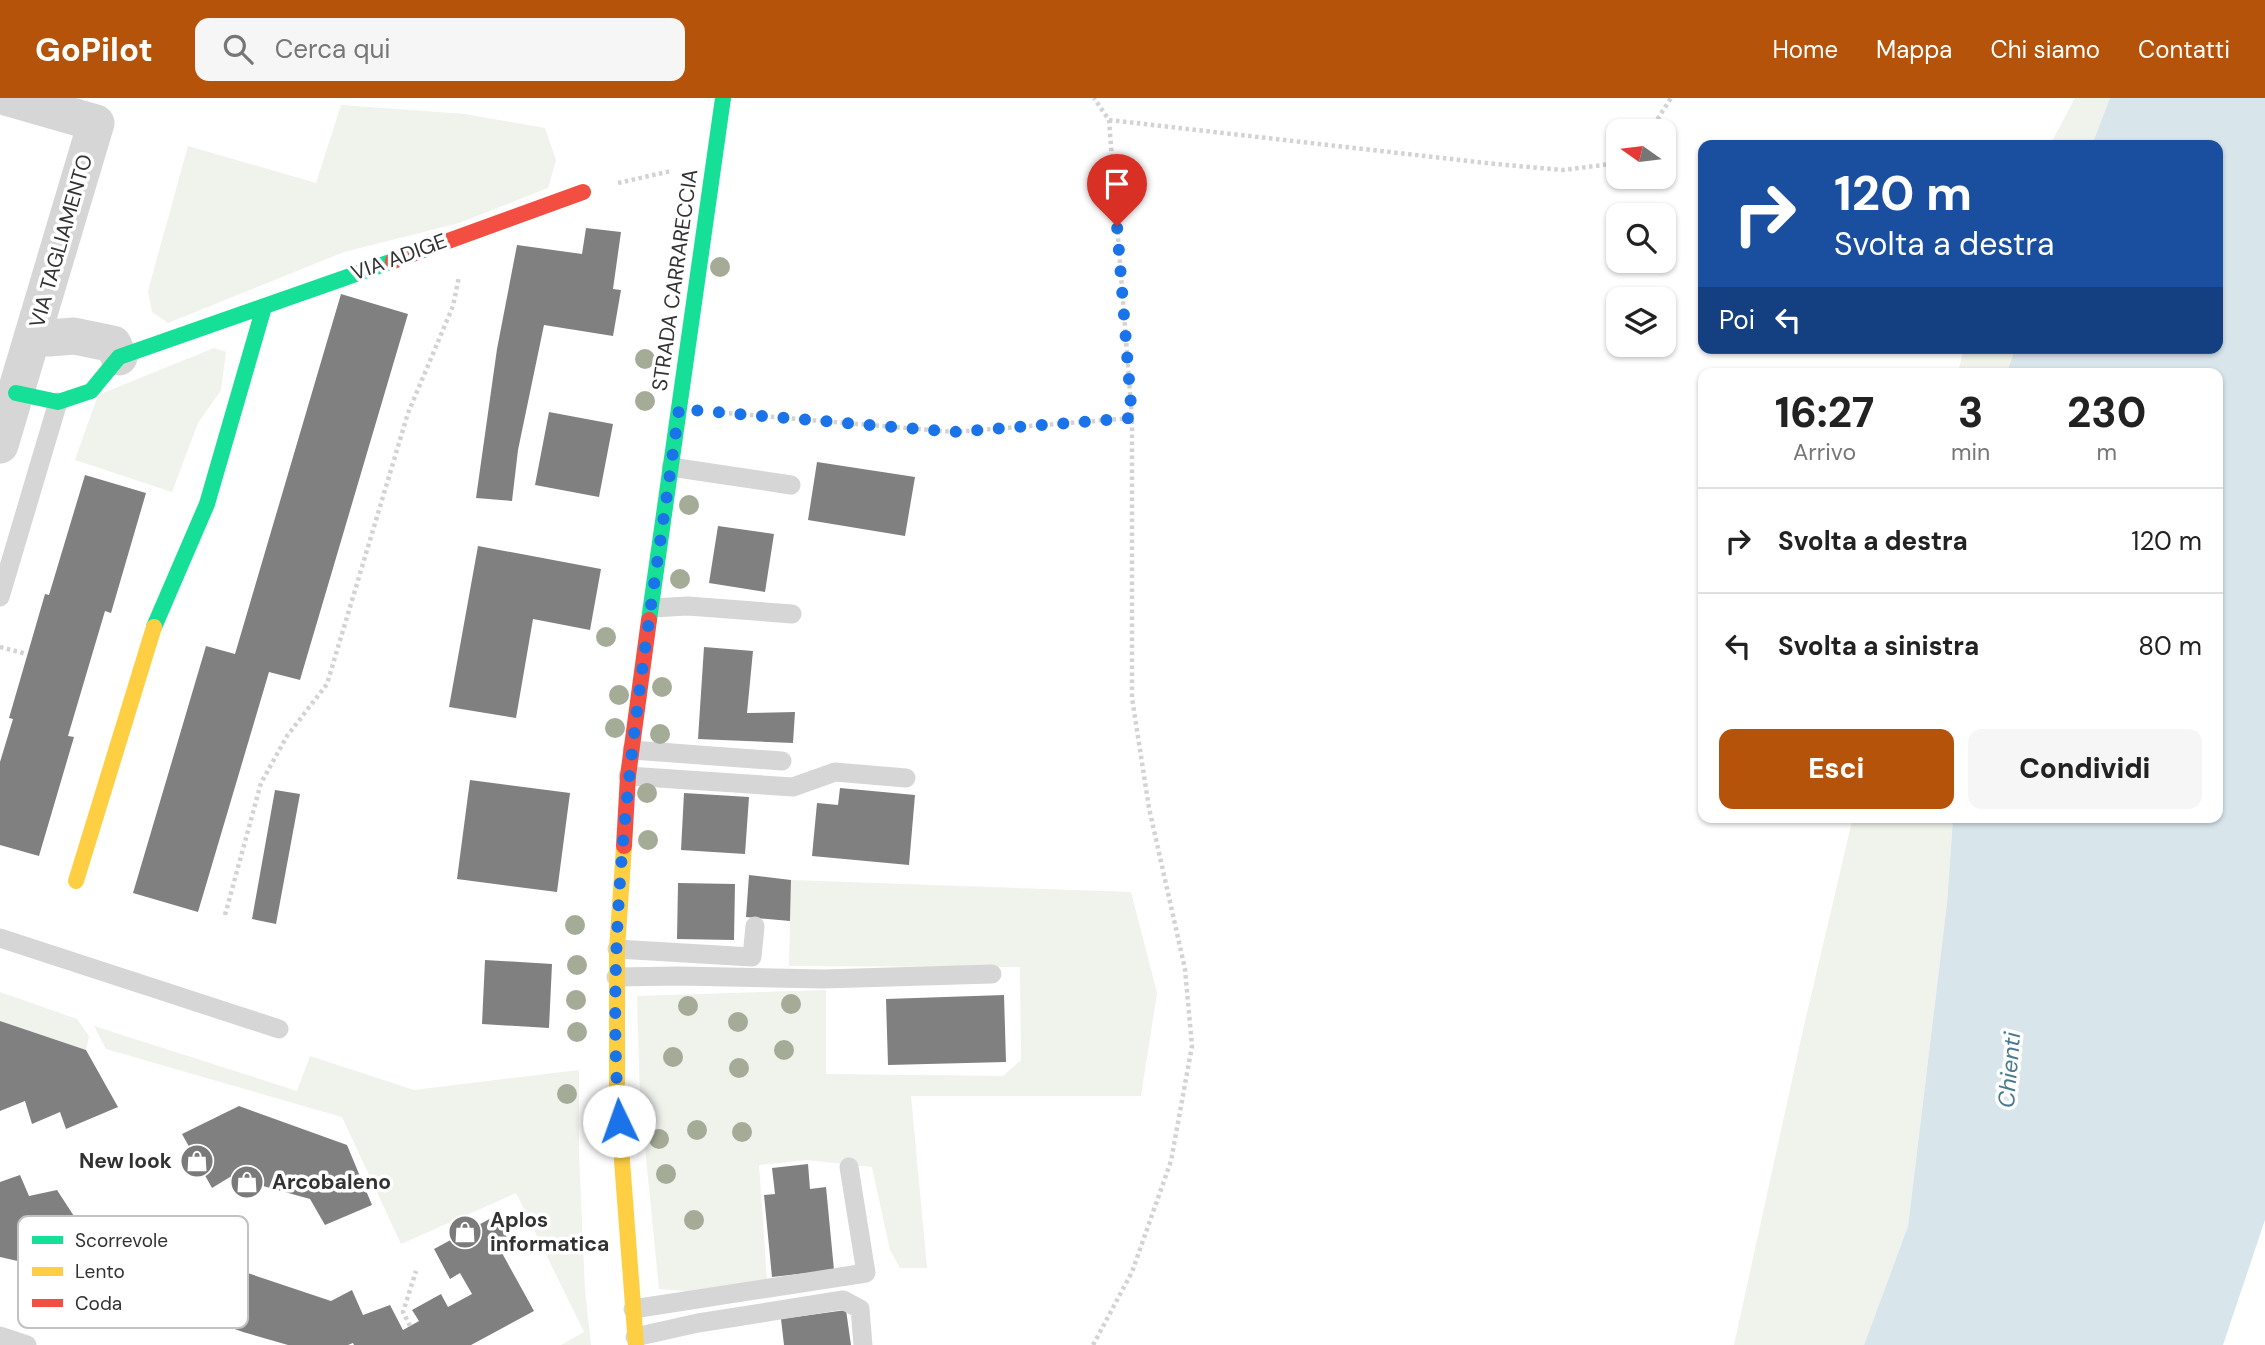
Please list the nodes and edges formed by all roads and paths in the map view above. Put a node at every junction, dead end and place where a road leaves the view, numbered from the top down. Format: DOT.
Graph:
graph roads {
  1 [pos="9,98"];
  2 [pos="723,98"];
  3 [pos="1094,98"];
  4 [pos="1671,98"];
  5 [pos="1658,119"];
  6 [pos="1109,120"];
  7 [pos="1606,165"];
  8 [pos="682,168"];
  9 [pos="583,192"];
  10 [pos="460,234"];
  11 [pos="264,307"];
  12 [pos="34,335"];
  13 [pos="119,357"];
  14 [pos="16,393"];
  15 [pos="58,401"];
  16 [pos="679,409"];
  17 [pos="1132,418"];
  18 [pos="1,436"];
  19 [pos="671,467"];
  20 [pos="791,485"];
  21 [pos="0,597"];
  22 [pos="652,608"];
  23 [pos="792,614"];
  24 [pos="0,647"];
  25 [pos="27,654"];
  26 [pos="632,750"];
  27 [pos="782,761"];
  28 [pos="628,776"];
  29 [pos="906,778"];
  30 [pos="76,881"];
  31 [pos="225,915"];
  32 [pos="755,926"];
  33 [pos="0,938"];
  34 [pos="617,948"];
  35 [pos="992,974"];
  36 [pos="616,977"];
  37 [pos="279,1029"];
  38 [pos="849,1167"];
  39 [pos="416,1271"];
  40 [pos="410,1326"];
  41 [pos="634,1334"];
  42 [pos="0,1336"];
  43 [pos="27,1345"];
  44 [pos="863,1345"];
  45 [pos="1093,1345"];
  1 -- 12 [label="street, VIA TAGLIAMENTO"];
  2 -- 16 [label="main road, STRADA CARRARECCIA"];
  3 -- 6 [label="path"];
  4 -- 5 [label="path"];
  6 -- 7 [label="path"];
  6 -- 17 [label="path"];
  8 -- 9 [label="path"];
  9 -- 10 [label="main road, VIA ADIGE"];
  10 -- 11 [label="main road, VIA ADIGE"];
  10 -- 31 [label="path"];
  11 -- 13 [label="main road, VIA ADIGE"];
  11 -- 30 [label="main road"];
  12 -- 13 [label="street"];
  12 -- 14 [label="street, VIA TAGLIAMENTO"];
  13 -- 15 [label="main road"];
  14 -- 15 [label="main road"];
  14 -- 18 [label="street, VIA TAGLIAMENTO"];
  15 -- 21 [label="lane"];
  16 -- 17 [label="path"];
  16 -- 19 [label="main road, STRADA CARRARECCIA"];
  17 -- 45 [label="path"];
  19 -- 20 [label="lane"];
  19 -- 22 [label="main road, STRADA CARRARECCIA"];
  22 -- 23 [label="lane"];
  22 -- 26 [label="main road, STRADA CARRARECCIA"];
  24 -- 25 [label="path"];
  26 -- 27 [label="lane"];
  26 -- 28 [label="main road, STRADA CARRARECCIA"];
  28 -- 29 [label="lane"];
  28 -- 34 [label="main road, STRADA CARRARECCIA"];
  32 -- 34 [label="lane"];
  33 -- 37 [label="lane"];
  34 -- 36 [label="main road, STRADA CARRARECCIA"];
  35 -- 36 [label="lane"];
  36 -- 41 [label="main road, STRADA CARRARECCIA"];
  38 -- 41 [label="lane"];
  39 -- 40 [label="path"];
  41 -- 44 [label="lane"];
  42 -- 43 [label="lane"];
}
